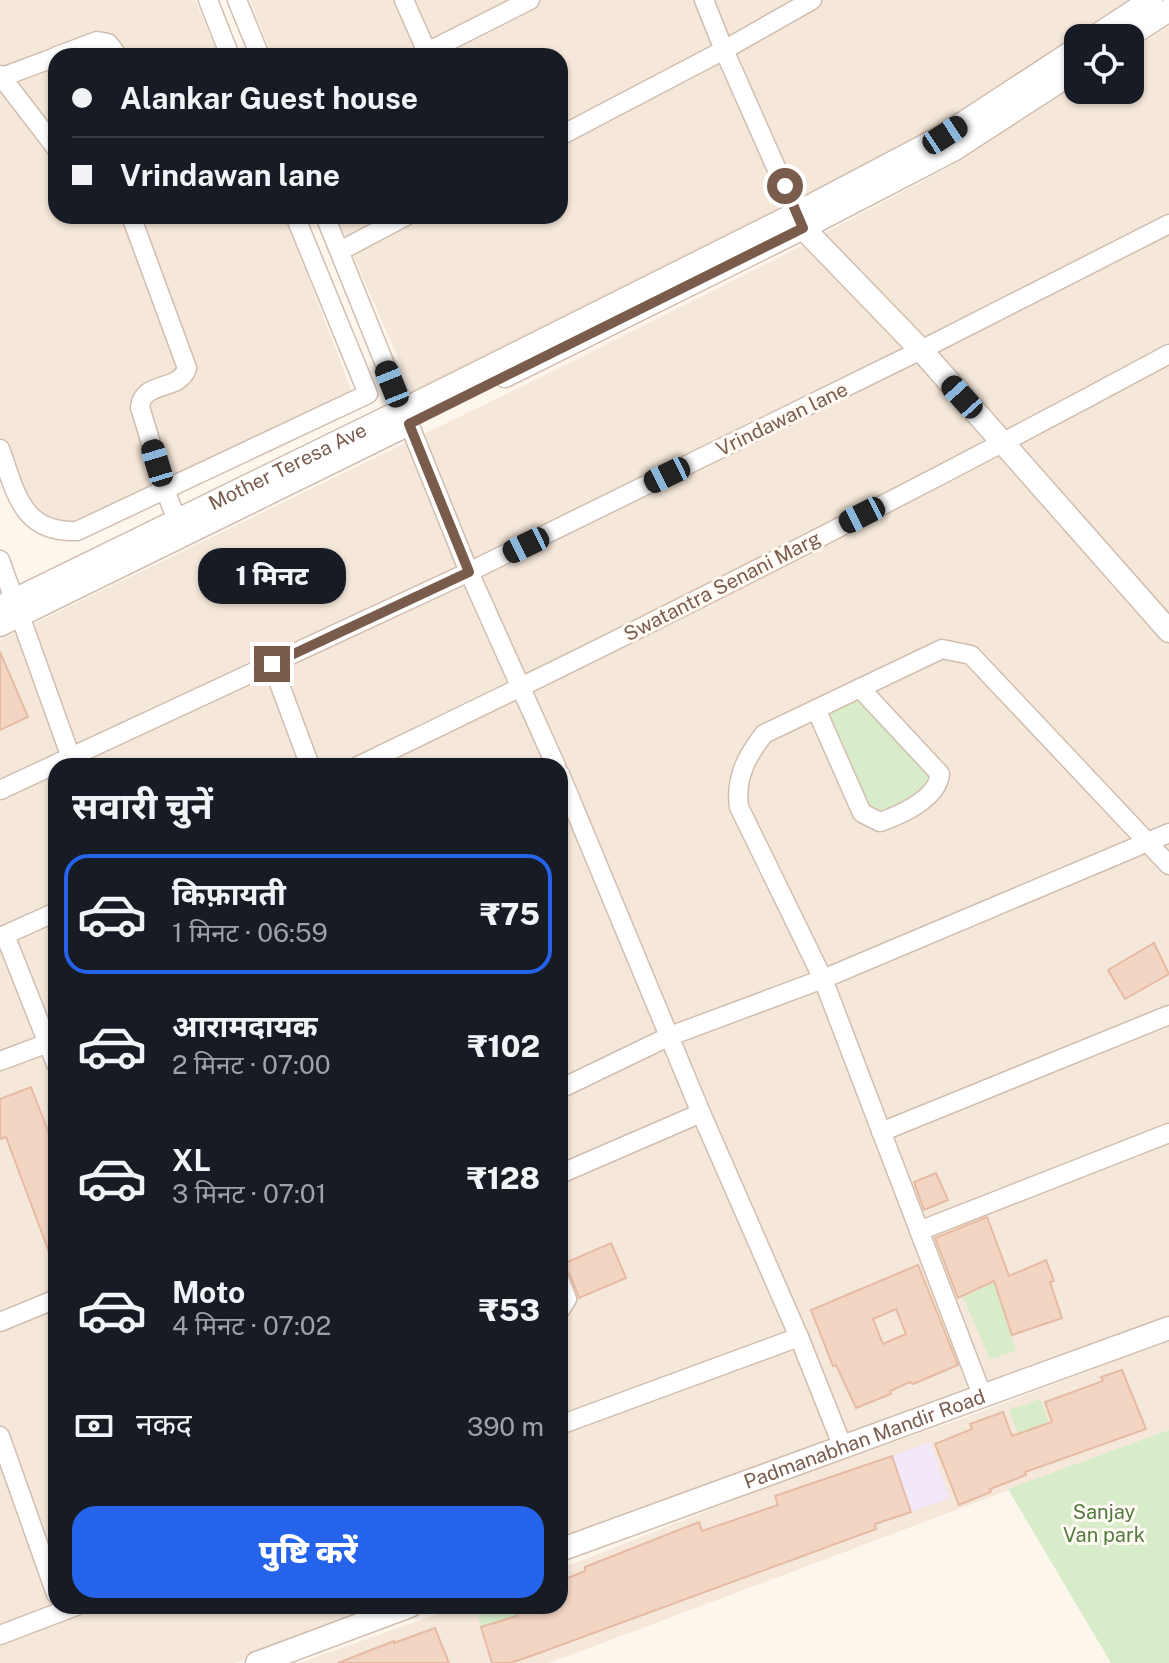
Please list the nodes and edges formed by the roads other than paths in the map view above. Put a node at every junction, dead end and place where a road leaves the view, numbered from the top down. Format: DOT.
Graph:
graph roads {
  1 [pos="208,0"];
  2 [pos="237,0"];
  3 [pos="404,0"];
  4 [pos="530,0"];
  5 [pos="704,0"];
  6 [pos="812,0"];
  7 [pos="1151,0"];
  8 [pos="1169,10"];
  9 [pos="1114,24"];
  10 [pos="1144,26"];
  11 [pos="78,48"];
  12 [pos="112,48"];
  13 [pos="227,48"];
  14 [pos="257,48"];
  15 [pos="421,48"];
  16 [pos="435,48"];
  17 [pos="724,50"];
  18 [pos="1064,57"];
  19 [pos="48,59"];
  20 [pos="1,76"];
  21 [pos="1064,78"];
  22 [pos="568,132"];
  23 [pos="48,138"];
  24 [pos="800,221"];
  25 [pos="134,224"];
  26 [pos="298,224"];
  27 [pos="328,224"];
  28 [pos="391,224"];
  29 [pos="1169,224"];
  30 [pos="340,251"];
  31 [pos="921,350"];
  32 [pos="1169,354"];
  33 [pos="406,417"];
  34 [pos="1003,443"];
  35 [pos="0,449"];
  36 [pos="165,490"];
  37 [pos="180,528"];
  38 [pos="0,560"];
  39 [pos="469,572"];
  40 [pos="9,613"];
  41 [pos="1169,631"];
  42 [pos="272,664"];
  43 [pos="522,687"];
  44 [pos="860,688"];
  45 [pos="816,709"];
  46 [pos="71,758"];
  47 [pos="81,758"];
  48 [pos="307,758"];
  49 [pos="375,758"];
  50 [pos="553,758"];
  51 [pos="48,772"];
  52 [pos="0,790"];
  53 [pos="568,810"];
  54 [pos="1169,833"];
  55 [pos="1149,841"];
  56 [pos="1169,865"];
  57 [pos="48,916"];
  58 [pos="2,936"];
  59 [pos="823,979"];
  60 [pos="1169,1015"];
  61 [pos="670,1036"];
  62 [pos="48,1043"];
  63 [pos="0,1061"];
  64 [pos="568,1085"];
  65 [pos="701,1113"];
  66 [pos="881,1132"];
  67 [pos="1169,1133"];
  68 [pos="568,1171"];
  69 [pos="919,1231"];
  70 [pos="48,1302"];
  71 [pos="0,1322"];
  72 [pos="1169,1328"];
  73 [pos="799,1337"];
  74 [pos="982,1395"];
  75 [pos="568,1422"];
  76 [pos="0,1436"];
  77 [pos="842,1445"];
  78 [pos="568,1547"];
  79 [pos="48,1564"];
  80 [pos="48,1611"];
  81 [pos="373,1614"];
  82 [pos="0,1635"];
  83 [pos="257,1663"];
  1 -- 13 [label="street"];
  2 -- 14 [label="street"];
  3 -- 15 [label="street"];
  4 -- 16 [label="street"];
  5 -- 17 [label="street"];
  6 -- 17 [label="street"];
  7 -- 9 [label="street"];
  8 -- 10 [label="street"];
  11 -- 12 [label="street"];
  17 -- 22 [label="street"];
  17 -- 24 [label="street"];
  18 -- 24 [label="street"];
  19 -- 20 [label="street"];
  20 -- 23 [label="street"];
  21 -- 24 [label="street"];
  24 -- 31 [label="street"];
  24 -- 33 [label="street"];
  25 -- 36 [label="street"];
  26 -- 36 [label="street"];
  27 -- 30 [label="street"];
  28 -- 30 [label="street"];
  29 -- 31 [label="street, Vrindawan lane"];
  30 -- 33 [label="street"];
  31 -- 34 [label="street"];
  31 -- 39 [label="street, Vrindawan lane"];
  32 -- 34 [label="street, Swatantra Senani Marg"];
  33 -- 37 [label="street"];
  33 -- 39 [label="street"];
  34 -- 41 [label="street"];
  34 -- 43 [label="street, Swatantra Senani Marg"];
  35 -- 36 [label="street"];
  36 -- 37 [label="street"];
  37 -- 40 [label="street"];
  38 -- 40 [label="street"];
  39 -- 42 [label="street, Vrindawan lane"];
  39 -- 43 [label="street"];
  40 -- 46 [label="street"];
  42 -- 47 [label="street, Vrindawan lane"];
  42 -- 48 [label="street"];
  43 -- 49 [label="street, Swatantra Senani Marg"];
  43 -- 50 [label="street"];
  44 -- 45 [label="street"];
  44 -- 45 [label="street"];
  44 -- 55 [label="street"];
  45 -- 59 [label="street"];
  51 -- 52 [label="street, Vrindawan lane"];
  53 -- 61 [label="street"];
  54 -- 55 [label="street"];
  55 -- 56 [label="street"];
  55 -- 59 [label="street"];
  57 -- 58 [label="street"];
  58 -- 62 [label="street"];
  59 -- 61 [label="street"];
  59 -- 66 [label="street"];
  60 -- 66 [label="street"];
  61 -- 64 [label="street"];
  61 -- 65 [label="street"];
  62 -- 63 [label="street"];
  65 -- 68 [label="street"];
  65 -- 73 [label="street"];
  66 -- 69 [label="street"];
  67 -- 69 [label="street"];
  69 -- 74 [label="street"];
  70 -- 71 [label="street"];
  72 -- 74 [label="street, Padmanabhan Mandir Road"];
  73 -- 75 [label="street"];
  73 -- 77 [label="street"];
  74 -- 77 [label="street, Padmanabhan Mandir Road"];
  76 -- 79 [label="street"];
  77 -- 78 [label="street, Padmanabhan Mandir Road"];
  80 -- 82 [label="street"];
  81 -- 83 [label="street"];
}
